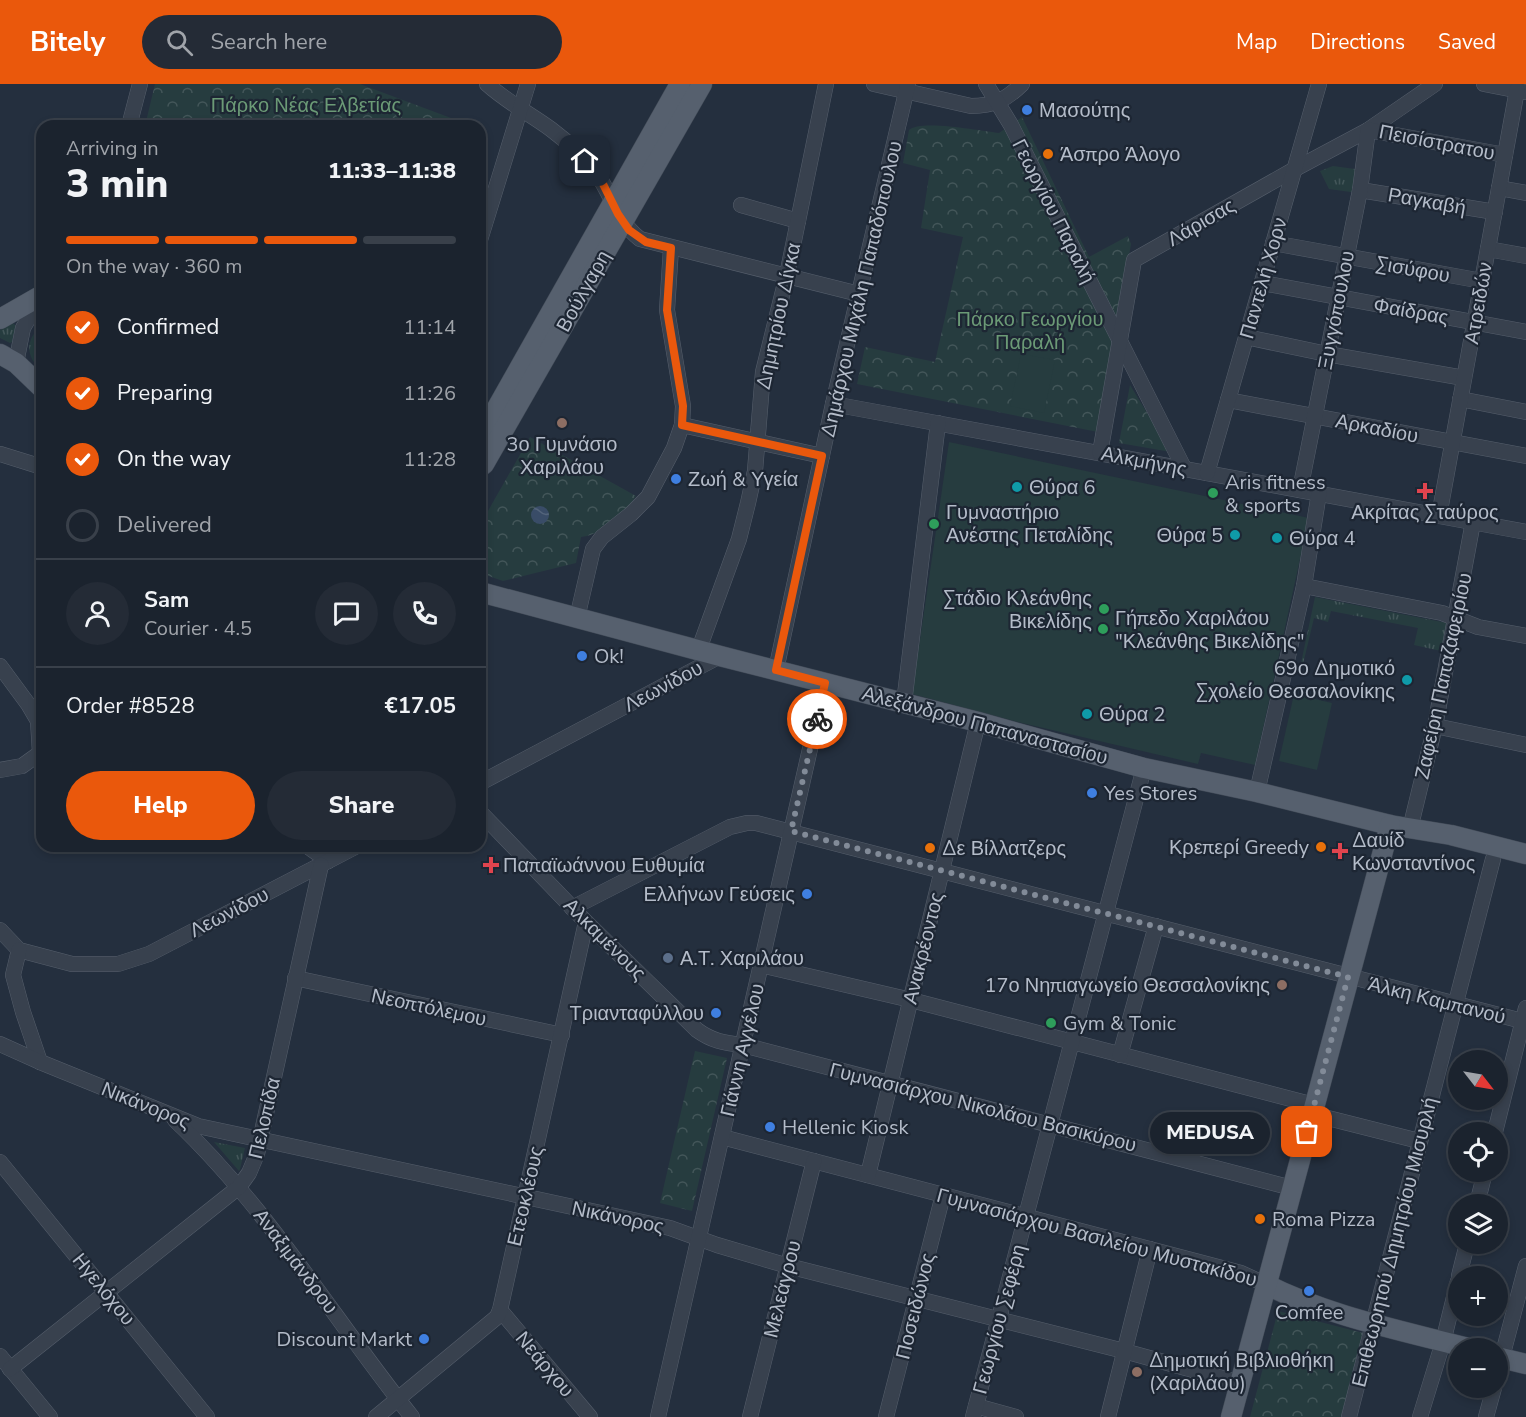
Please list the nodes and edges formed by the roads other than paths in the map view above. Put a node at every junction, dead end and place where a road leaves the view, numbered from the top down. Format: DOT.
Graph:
graph roads {
  1 [pos="140,84"];
  2 [pos="487,84"];
  3 [pos="528,84"];
  4 [pos="680,84"];
  5 [pos="702,84"];
  6 [pos="826,84"];
  7 [pos="874,84"];
  8 [pos="986,84"];
  9 [pos="1022,84"];
  10 [pos="1319,84"];
  11 [pos="1435,84"];
  12 [pos="1484,84"];
  13 [pos="908,88"];
  14 [pos="1521,91"];
  15 [pos="998,103"];
  16 [pos="520,108"];
  17 [pos="131,120"];
  18 [pos="1368,130"];
  19 [pos="1505,155"];
  20 [pos="1295,169"];
  21 [pos="1499,188"];
  22 [pos="1360,190"];
  23 [pos="1526,193"];
  24 [pos="612,204"];
  25 [pos="741,206"];
  26 [pos="1495,212"];
  27 [pos="486,220"];
  28 [pos="622,221"];
  29 [pos="798,221"];
  30 [pos="1273,243"];
  31 [pos="671,248"];
  32 [pos="1488,249"];
  33 [pos="1526,256"];
  34 [pos="1347,258"];
  35 [pos="787,275"];
  36 [pos="1482,281"];
  37 [pos="1262,283"];
  38 [pos="859,294"];
  39 [pos="36,298"];
  40 [pos="1339,298"];
  41 [pos="36,305"];
  42 [pos="0,319"];
  43 [pos="1474,322"];
  44 [pos="1526,332"];
  45 [pos="1246,337"];
  46 [pos="1120,341"];
  47 [pos="1327,354"];
  48 [pos="8,358"];
  49 [pos="1464,378"];
  50 [pos="36,383"];
  51 [pos="1460,399"];
  52 [pos="1228,400"];
  53 [pos="833,404"];
  54 [pos="1526,412"];
  55 [pos="1315,417"];
  56 [pos="938,423"];
  57 [pos="682,425"];
  58 [pos="486,427"];
  59 [pos="758,441"];
  60 [pos="1452,442"];
  61 [pos="1100,453"];
  62 [pos="0,454"];
  63 [pos="822,456"];
  64 [pos="1526,456"];
  65 [pos="486,459"];
  66 [pos="36,465"];
  67 [pos="1184,468"];
  68 [pos="1207,473"];
  69 [pos="1300,490"];
  70 [pos="1319,493"];
  71 [pos="1439,516"];
  72 [pos="1473,522"];
  73 [pos="1526,532"];
  74 [pos="1304,586"];
  75 [pos="486,594"];
  76 [pos="1456,617"];
  77 [pos="577,618"];
  78 [pos="1526,636"];
  79 [pos="699,650"];
  80 [pos="720,656"];
  81 [pos="0,666"];
  82 [pos="776,670"];
  83 [pos="825,683"];
  84 [pos="904,703"];
  85 [pos="36,718"];
  86 [pos="978,722"];
  87 [pos="1435,726"];
  88 [pos="1526,745"];
  89 [pos="36,756"];
  90 [pos="1144,768"];
  91 [pos="0,770"];
  92 [pos="486,780"];
  93 [pos="1257,792"];
  94 [pos="486,818"];
  95 [pos="1390,825"];
  96 [pos="1416,830"];
  97 [pos="791,831"];
  98 [pos="313,852"];
  99 [pos="345,852"];
  100 [pos="1526,854"];
  101 [pos="1493,859"];
  102 [pos="324,863"];
  103 [pos="1526,868"];
  104 [pos="942,870"];
  105 [pos="572,908"];
  106 [pos="1106,913"];
  107 [pos="586,922"];
  108 [pos="1156,926"];
  109 [pos="0,930"];
  110 [pos="19,950"];
  111 [pos="761,965"];
  112 [pos="1348,977"];
  113 [pos="295,978"];
  114 [pos="911,1000"];
  115 [pos="1455,1004"];
  116 [pos="1525,1017"];
  117 [pos="562,1035"];
  118 [pos="1072,1043"];
  119 [pos="0,1044"];
  120 [pos="743,1045"];
  121 [pos="1120,1055"];
  122 [pos="40,1062"];
  123 [pos="891,1083"];
  124 [pos="1313,1109"];
  125 [pos="168,1114"];
  126 [pos="1498,1122"];
  127 [pos="1050,1124"];
  128 [pos="722,1137"];
  129 [pos="261,1139"];
  130 [pos="1419,1141"];
  131 [pos="814,1161"];
  132 [pos="0,1162"];
  133 [pos="868,1175"];
  134 [pos="239,1187"];
  135 [pos="1292,1188"];
  136 [pos="943,1195"];
  137 [pos="525,1196"];
  138 [pos="1026,1217"];
  139 [pos="699,1239"];
  140 [pos="1150,1249"];
  141 [pos="788,1266"];
  142 [pos="1526,1266"];
  143 [pos="1265,1284"];
  144 [pos="106,1293"];
  145 [pos="918,1298"];
  146 [pos="500,1310"];
  147 [pos="999,1319"];
  148 [pos="1448,1322"];
  149 [pos="1372,1324"];
  150 [pos="1506,1338"];
  151 [pos="1443,1342"];
  152 [pos="1448,1343"];
  153 [pos="1124,1351"];
  154 [pos="0,1356"];
  155 [pos="1508,1363"];
  156 [pos="1526,1364"];
  157 [pos="10,1369"];
  158 [pos="1240,1383"];
  159 [pos="1491,1398"];
  160 [pos="398,1400"];
  161 [pos="974,1412"];
  162 [pos="50,1417"];
  163 [pos="207,1417"];
  164 [pos="376,1417"];
  165 [pos="412,1417"];
  166 [pos="590,1417"];
  167 [pos="658,1417"];
  168 [pos="750,1417"];
  169 [pos="886,1417"];
  170 [pos="1016,1417"];
  171 [pos="1108,1417"];
  172 [pos="1231,1417"];
  173 [pos="1349,1417"];
  174 [pos="1420,1417"];
  175 [pos="1486,1417"];
  1 -- 17 [label="street"];
  2 -- 16 [label="street"];
  3 -- 16 [label="street"];
  4 -- 24 [label="main road, Βούλγαρη"];
  5 -- 28 [label="main road, Βούλγαρη"];
  6 -- 29 [label="street, Δημητρίου Δίγκα"];
  7 -- 13 [label="street"];
  8 -- 15 [label="street, Γεωργίου Παραλή"];
  9 -- 15 [label="street"];
  10 -- 20 [label="street, Παντελή Χορν"];
  11 -- 18 [label="street, Λάρισας"];
  12 -- 14 [label="street"];
  13 -- 15 [label="street"];
  13 -- 38 [label="street, Δημάρχου Μιχάλη Παπαδόπουλου"];
  14 -- 19 [label="street, Ατρειδών"];
  15 -- 46 [label="street, Γεωργίου Παραλή"];
  16 -- 24 [label="street"];
  16 -- 27 [label="street"];
  18 -- 19 [label="street, Πεισίστρατου"];
  18 -- 20 [label="street, Λάρισας"];
  18 -- 22 [label="street, Ξυγγόπουλου"];
  19 -- 21 [label="street, Ατρειδών"];
  20 -- 30 [label="street, Παντελή Χορν"];
  20 -- 46 [label="street, Λάρισας"];
  21 -- 23 [label="street"];
  21 -- 26 [label="street, Ατρειδών"];
  22 -- 26 [label="street, Ραγκαβή"];
  22 -- 34 [label="street, Ξυγγόπουλου"];
  24 -- 28 [label="street"];
  24 -- 58 [label="main road, Βούλγαρη"];
  25 -- 29 [label="street"];
  26 -- 32 [label="street, Ατρειδών"];
  28 -- 31 [label="street"];
  28 -- 65 [label="main road, Βούλγαρη"];
  29 -- 35 [label="street, Δημητρίου Δίγκα"];
  30 -- 34 [label="street, Σισύφου"];
  30 -- 37 [label="street, Παντελή Χορν"];
  31 -- 35 [label="street"];
  31 -- 57 [label="street"];
  32 -- 33 [label="street"];
  32 -- 36 [label="street, Ατρειδών"];
  34 -- 36 [label="street, Σισύφου"];
  34 -- 40 [label="street, Ξυγγόπουλου"];
  35 -- 38 [label="street"];
  35 -- 59 [label="street, Δημητρίου Δίγκα"];
  36 -- 43 [label="street, Ατρειδών"];
  37 -- 40 [label="street, Φαίδρας"];
  37 -- 45 [label="street, Παντελή Χορν"];
  38 -- 53 [label="street, Δημάρχου Μιχάλη Παπαδόπουλου"];
  39 -- 42 [label="main road"];
  40 -- 43 [label="street, Φαίδρας"];
  40 -- 47 [label="street, Ξυγγόπουλου"];
  41 -- 48 [label="street"];
  43 -- 44 [label="street, Φαίδρας"];
  43 -- 49 [label="street, Ατρειδών"];
  45 -- 47 [label="street"];
  45 -- 52 [label="street, Παντελή Χορν"];
  46 -- 61 [label="street, Λάρισας"];
  46 -- 67 [label="street, Γεωργίου Παραλή"];
  47 -- 49 [label="street"];
  47 -- 55 [label="street, Ξυγγόπουλου"];
  48 -- 50 [label="main road"];
  49 -- 51 [label="street, Ατρειδών"];
  51 -- 54 [label="street"];
  51 -- 60 [label="street, Ατρειδών"];
  52 -- 55 [label="street, Αρκαδίου"];
  52 -- 68 [label="street, Παντελή Χορν"];
  53 -- 56 [label="street, Αλκμήνης"];
  53 -- 63 [label="street, Δημάρχου Μιχάλη Παπαδόπουλου"];
  55 -- 60 [label="street, Αρκαδίου"];
  55 -- 69 [label="street, Ξυγγόπουλου"];
  56 -- 61 [label="street, Αλκμήνης"];
  56 -- 84 [label="street"];
  57 -- 59 [label="street"];
  57 -- 77 [label="street"];
  59 -- 63 [label="street"];
  59 -- 79 [label="street, Δημητρίου Δίγκα"];
  60 -- 64 [label="street, Αρκαδίου"];
  60 -- 71 [label="street, Ατρειδών"];
  61 -- 67 [label="street, Αλκμήνης"];
  62 -- 66 [label="street"];
  63 -- 82 [label="street, Δημάρχου Μιχάλη Παπαδόπουλου"];
  67 -- 68 [label="street, Αλκμήνης"];
  68 -- 69 [label="street, Αλκμήνης"];
  69 -- 70 [label="street, Αλκμήνης"];
  70 -- 71 [label="street, Αλκμήνης"];
  70 -- 74 [label="street"];
  71 -- 72 [label="street, Αλκμήνης"];
  72 -- 73 [label="street, Αλκμήνης"];
  72 -- 76 [label="street, Ζαφείρη Παπαζαφειρίου"];
  74 -- 76 [label="street"];
  74 -- 93 [label="street"];
  75 -- 77 [label="main road, Αλεξάνδρου Παπαναστασίου"];
  76 -- 78 [label="street"];
  76 -- 87 [label="street, Ζαφείρη Παπαζαφειρίου"];
  77 -- 79 [label="main road, Αλεξάνδρου Παπαναστασίου"];
  79 -- 80 [label="main road, Αλεξάνδρου Παπαναστασίου"];
  80 -- 82 [label="main road, Αλεξάνδρου Παπαναστασίου"];
  80 -- 92 [label="street, Λεωνίδου"];
  81 -- 85 [label="street"];
  82 -- 83 [label="main road, Αλεξάνδρου Παπαναστασίου"];
  83 -- 84 [label="main road, Αλεξάνδρου Παπαναστασίου"];
  83 -- 97 [label="street, Γιάννη Αγγέλου"];
  84 -- 86 [label="main road, Αλεξάνδρου Παπαναστασίου"];
  86 -- 90 [label="main road, Αλεξάνδρου Παπαναστασίου"];
  86 -- 104 [label="street, Ανακρέοντος"];
  87 -- 88 [label="street"];
  87 -- 96 [label="street, Ζαφείρη Παπαζαφειρίου"];
  89 -- 91 [label="street"];
  90 -- 93 [label="main road, Αλεξάνδρου Παπαναστασίου"];
  90 -- 106 [label="street, Γεωργίου Σεφέρη"];
  93 -- 95 [label="main road, Αλεξάνδρου Παπαναστασίου"];
  94 -- 105 [label="street, Αλκαμένους"];
  95 -- 96 [label="main road, Αλεξάνδρου Παπαναστασίου"];
  95 -- 112 [label="main road"];
  96 -- 100 [label="main road, Αλεξάνδρου Παπαναστασίου"];
  96 -- 101 [label="main road, Αλεξάνδρου Παπαναστασίου"];
  97 -- 104 [label="street, Άλκη Καμπανού"];
  97 -- 105 [label="street"];
  97 -- 111 [label="street, Γιάννη Αγγέλου"];
  98 -- 102 [label="street"];
  99 -- 102 [label="street, Λεωνίδου"];
  101 -- 103 [label="main road, Αλεξάνδρου Παπαναστασίου"];
  101 -- 115 [label="street, Επιθεωρητού Δημητρίου Μισυρλή"];
  102 -- 110 [label="street, Λεωνίδου"];
  102 -- 113 [label="street, Πελοπίδα"];
  104 -- 106 [label="street, Άλκη Καμπανού"];
  104 -- 114 [label="street, Ανακρέοντος"];
  105 -- 107 [label="street, Αλκαμένους"];
  106 -- 108 [label="street, Άλκη Καμπανού"];
  106 -- 118 [label="street, Γεωργίου Σεφέρη"];
  107 -- 117 [label="street, Ετεοκλέους"];
  107 -- 120 [label="street, Αλκαμένους"];
  108 -- 112 [label="street, Άλκη Καμπανού"];
  108 -- 121 [label="street"];
  109 -- 110 [label="street"];
  110 -- 122 [label="street"];
  111 -- 114 [label="street"];
  111 -- 120 [label="street, Γιάννη Αγγέλου"];
  112 -- 115 [label="street, Άλκη Καμπανού"];
  112 -- 124 [label="main road"];
  113 -- 117 [label="street, Νεοπτόλεμου"];
  113 -- 129 [label="street, Πελοπίδα"];
  114 -- 118 [label="street"];
  114 -- 123 [label="street, Ανακρέοντος"];
  115 -- 116 [label="street, Άλκη Καμπανού"];
  115 -- 130 [label="street, Επιθεωρητού Δημητρίου Μισυρλή"];
  116 -- 126 [label="street"];
  117 -- 137 [label="street, Ετεοκλέους"];
  118 -- 121 [label="street"];
  118 -- 127 [label="street, Γεωργίου Σεφέρη"];
  119 -- 122 [label="street, Νικάνορος"];
  120 -- 123 [label="street, Γυμνασιάρχου Νικολάου Βασικύρου"];
  120 -- 128 [label="street, Γιάννη Αγγέλου"];
  121 -- 124 [label="street"];
  122 -- 125 [label="street, Νικάνορος"];
  123 -- 127 [label="street, Γυμνασιάρχου Νικολάου Βασικύρου"];
  123 -- 133 [label="street, Ανακρέοντος"];
  124 -- 130 [label="street"];
  124 -- 135 [label="main road"];
  125 -- 129 [label="street, Νικάνορος"];
  125 -- 134 [label="street, Αναξιμάνδρου"];
  127 -- 135 [label="street, Γυμνασιάρχου Νικολάου Βασικύρου"];
  127 -- 138 [label="street, Γεωργίου Σεφέρη"];
  128 -- 131 [label="street, Γυμνασιάρχου Βασιλείου Μυστακίδου"];
  128 -- 139 [label="street, Γιάννη Αγγέλου"];
  129 -- 134 [label="street, Πελοπίδα"];
  129 -- 137 [label="street, Νικάνορος"];
  130 -- 149 [label="street, Επιθεωρητού Δημητρίου Μισυρλή"];
  131 -- 133 [label="street, Γυμνασιάρχου Βασιλείου Μυστακίδου"];
  131 -- 141 [label="street, Μελεάγρου"];
  132 -- 144 [label="street, Ηγελόχου"];
  133 -- 136 [label="street, Γυμνασιάρχου Βασιλείου Μυστακίδου"];
  134 -- 144 [label="street, Πελοπίδα"];
  134 -- 160 [label="street, Αναξιμάνδρου"];
  135 -- 143 [label="main road"];
  136 -- 138 [label="street, Γυμνασιάρχου Βασιλείου Μυστακίδου"];
  136 -- 145 [label="street, Ποσειδώνος"];
  137 -- 139 [label="street, Νικάνορος"];
  137 -- 146 [label="street, Ετεοκλέους"];
  138 -- 140 [label="street, Γυμνασιάρχου Βασιλείου Μυστακίδου"];
  138 -- 147 [label="street, Γεωργίου Σεφέρη"];
  139 -- 141 [label="street, Νικάνορος"];
  139 -- 167 [label="street, Γιάννη Αγγέλου"];
  140 -- 143 [label="street, Γυμνασιάρχου Βασιλείου Μυστακίδου"];
  140 -- 153 [label="street"];
  141 -- 145 [label="street, Νικάνορος"];
  141 -- 168 [label="street, Μελεάγρου"];
  142 -- 150 [label="street"];
  143 -- 149 [label="main road, Γυμνασιάρχου Βασιλείου Μυστακίδου"];
  143 -- 158 [label="main road"];
  144 -- 157 [label="street, Πελοπίδα"];
  144 -- 163 [label="street, Ηγελόχου"];
  145 -- 147 [label="street, Νικάνορος"];
  145 -- 169 [label="street, Ποσειδώνος"];
  146 -- 160 [label="street"];
  146 -- 166 [label="street, Νεάρχου"];
  147 -- 153 [label="street, Νικάνορος"];
  147 -- 161 [label="street, Γεωργίου Σεφέρη"];
  148 -- 151 [label="street"];
  149 -- 151 [label="main road, Γυμνασιάρχου Βασιλείου Μυστακίδου"];
  149 -- 173 [label="street, Επιθεωρητού Δημητρίου Μισυρλή"];
  151 -- 152 [label="main road, Γυμνασιάρχου Βασιλείου Μυστακίδου"];
  151 -- 174 [label="street"];
  153 -- 158 [label="street, Νικάνορος"];
  153 -- 171 [label="street"];
  154 -- 157 [label="street"];
  155 -- 156 [label="main road"];
  157 -- 162 [label="street"];
  158 -- 172 [label="main road"];
  159 -- 175 [label="street"];
  160 -- 164 [label="street"];
  160 -- 165 [label="street, Αναξιμάνδρου"];
  161 -- 170 [label="street"];
}
